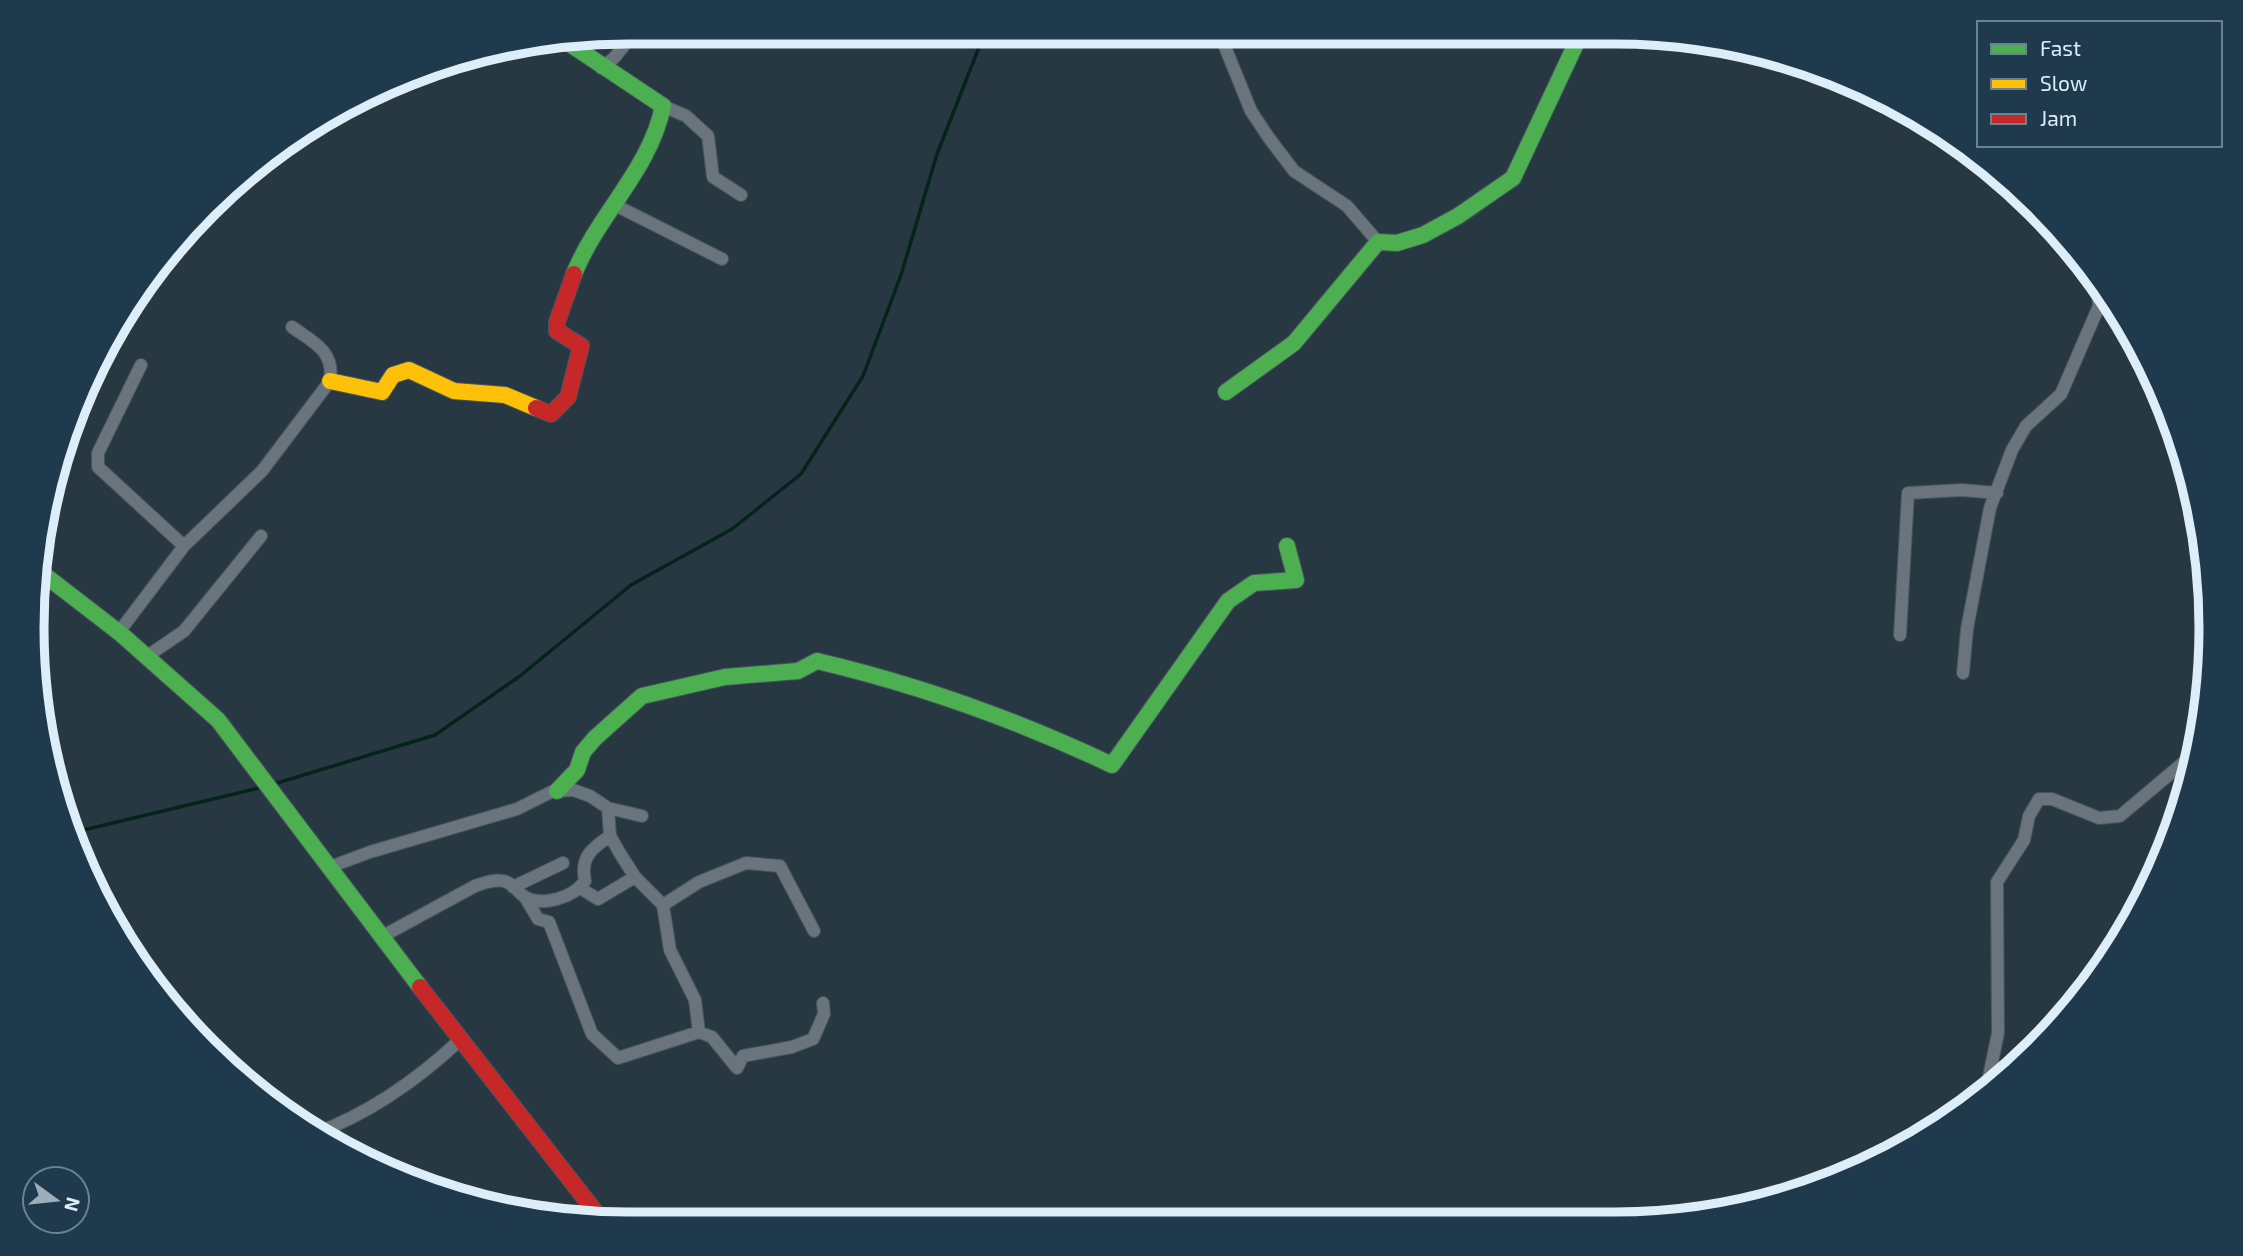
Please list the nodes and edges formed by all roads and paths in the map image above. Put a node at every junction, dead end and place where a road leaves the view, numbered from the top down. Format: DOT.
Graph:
graph roads {
  1 [pos="626,44"];
  2 [pos="1224,44"];
  3 [pos="1576,44"];
  4 [pos="574,47"];
  5 [pos="601,68"];
  6 [pos="663,106"];
  7 [pos="741,195"];
  8 [pos="613,204"];
  9 [pos="1378,242"];
  10 [pos="722,259"];
  11 [pos="2100,302"];
  12 [pos="292,327"];
  13 [pos="141,365"];
  14 [pos="330,381"];
  15 [pos="1226,392"];
  16 [pos="1997,492"];
  17 [pos="261,536"];
  18 [pos="184,546"];
  19 [pos="1287,546"];
  20 [pos="46,576"];
  21 [pos="119,632"];
  22 [pos="1900,635"];
  23 [pos="146,657"];
  24 [pos="1963,673"];
  25 [pos="2183,763"];
  26 [pos="557,791"];
  27 [pos="608,808"];
  28 [pos="642,816"];
  29 [pos="610,836"];
  30 [pos="563,863"];
  31 [pos="330,867"];
  32 [pos="635,877"];
  33 [pos="513,887"];
  34 [pos="580,888"];
  35 [pos="525,897"];
  36 [pos="663,905"];
  37 [pos="814,930"];
  38 [pos="381,937"];
  39 [pos="823,1003"];
  40 [pos="699,1032"];
  41 [pos="460,1040"];
  42 [pos="1989,1076"];
  43 [pos="327,1129"];
  44 [pos="595,1211"];
  1 -- 5 [label="street"];
  2 -- 9 [label="street"];
  3 -- 9 [label="street"];
  4 -- 5 [label="street"];
  5 -- 6 [label="street"];
  6 -- 7 [label="street"];
  6 -- 8 [label="street"];
  8 -- 10 [label="street"];
  8 -- 14 [label="street"];
  9 -- 15 [label="street"];
  11 -- 16 [label="street"];
  12 -- 14 [label="street"];
  13 -- 18 [label="street"];
  14 -- 18 [label="street"];
  16 -- 22 [label="street"];
  16 -- 24 [label="street"];
  17 -- 23 [label="street"];
  18 -- 21 [label="street"];
  19 -- 26 [label="street"];
  20 -- 21 [label="street"];
  21 -- 23 [label="street"];
  23 -- 31 [label="street"];
  25 -- 42 [label="street"];
  26 -- 27 [label="street"];
  26 -- 31 [label="street"];
  27 -- 28 [label="street"];
  27 -- 29 [label="street"];
  29 -- 32 [label="street"];
  29 -- 34 [label="street"];
  30 -- 33 [label="street"];
  31 -- 38 [label="street"];
  32 -- 34 [label="street"];
  32 -- 36 [label="street"];
  33 -- 35 [label="street"];
  33 -- 38 [label="street"];
  34 -- 35 [label="street"];
  35 -- 40 [label="street"];
  36 -- 37 [label="street"];
  36 -- 40 [label="street"];
  38 -- 41 [label="street"];
  39 -- 40 [label="street"];
  41 -- 43 [label="street"];
  41 -- 44 [label="street"];
}
